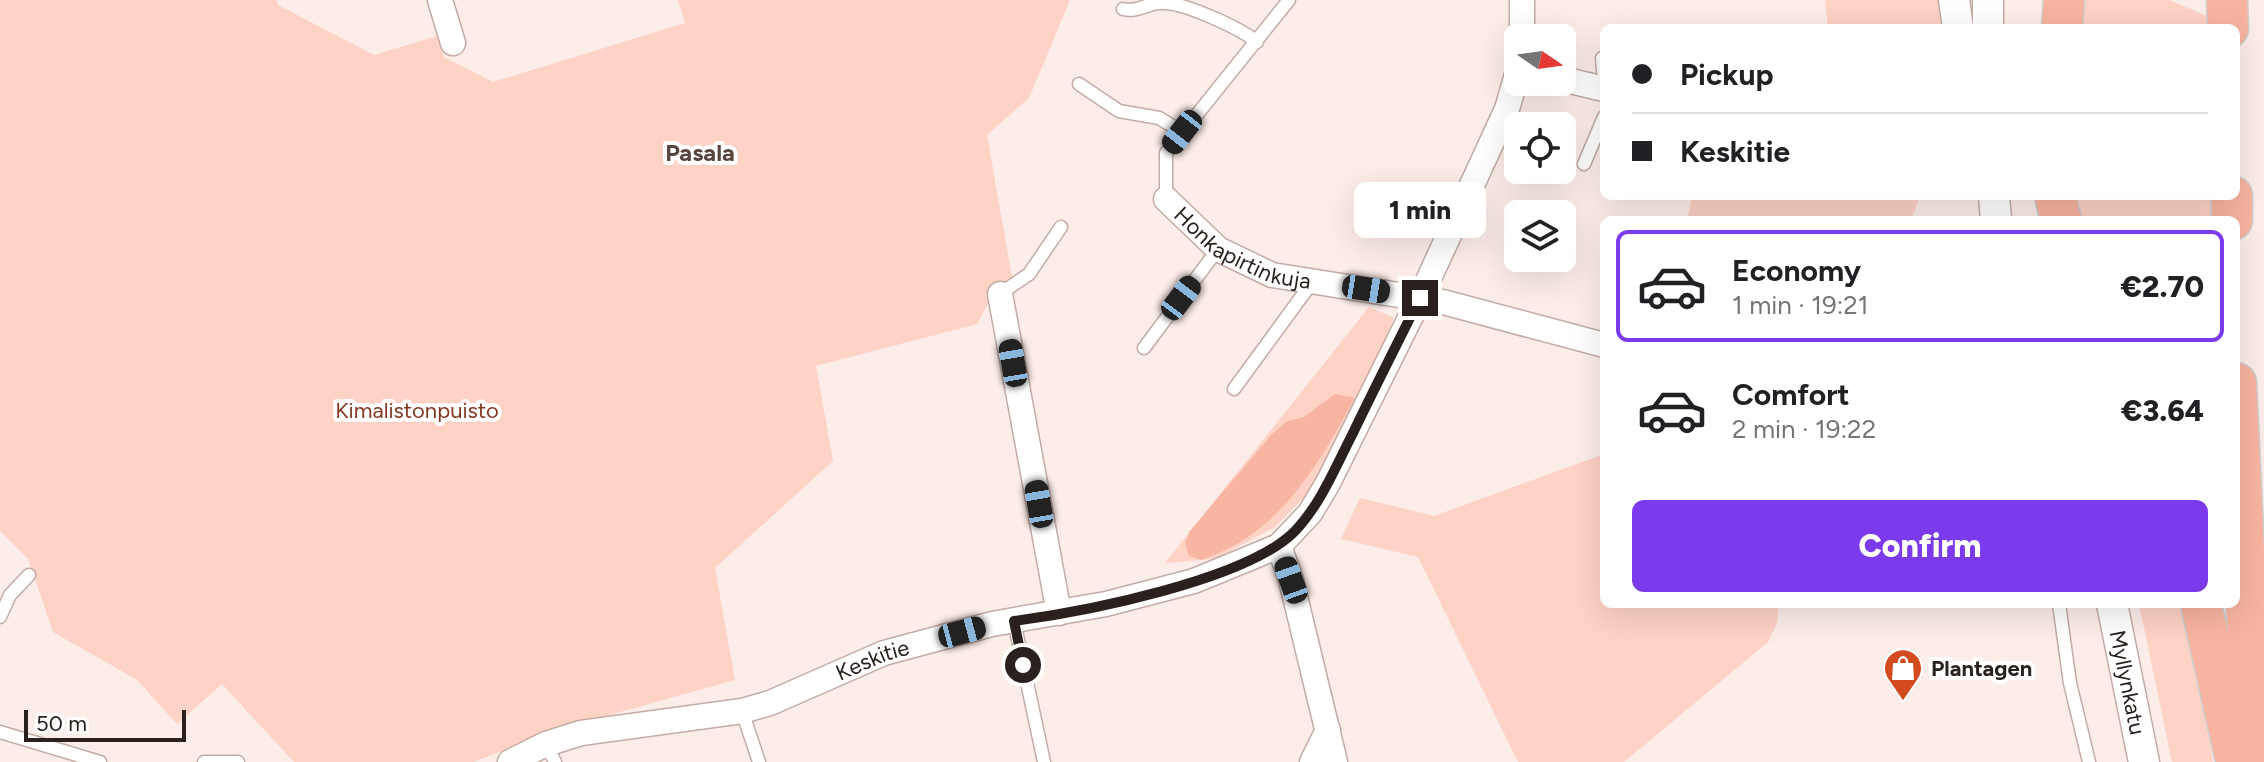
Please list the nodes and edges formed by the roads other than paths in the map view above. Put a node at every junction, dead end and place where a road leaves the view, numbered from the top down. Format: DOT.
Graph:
graph roads {
  1 [pos="440,0"];
  2 [pos="1289,0"];
  3 [pos="1522,0"];
  4 [pos="1954,0"];
  5 [pos="1988,0"];
  6 [pos="2064,0"];
  7 [pos="2227,0"];
  8 [pos="1123,9"];
  9 [pos="1522,24"];
  10 [pos="1957,24"];
  11 [pos="1988,24"];
  12 [pos="2062,24"];
  13 [pos="2228,24"];
  14 [pos="1257,42"];
  15 [pos="453,43"];
  16 [pos="1576,82"];
  17 [pos="1079,84"];
  18 [pos="1600,88"];
  19 [pos="1511,96"];
  20 [pos="1600,126"];
  21 [pos="1182,132"];
  22 [pos="1584,164"];
  23 [pos="1166,199"];
  24 [pos="1061,227"];
  25 [pos="1218,249"];
  26 [pos="1313,281"];
  27 [pos="1000,294"];
  28 [pos="1420,298"];
  29 [pos="1600,344"];
  30 [pos="1144,348"];
  31 [pos="1234,389"];
  32 [pos="2240,467"];
  33 [pos="1279,546"];
  34 [pos="29,575"];
  35 [pos="2060,608"];
  36 [pos="2113,608"];
  37 [pos="2202,608"];
  38 [pos="1059,613"];
  39 [pos="0,617"];
  40 [pos="1014,621"];
  41 [pos="742,711"];
  42 [pos="1328,730"];
  43 [pos="0,732"];
  44 [pos="550,753"];
  45 [pos="100,762"];
  46 [pos="204,762"];
  47 [pos="238,762"];
  48 [pos="510,762"];
  49 [pos="759,762"];
  50 [pos="1044,762"];
  51 [pos="1312,762"];
  52 [pos="1335,762"];
  53 [pos="2089,762"];
  54 [pos="2144,762"];
  55 [pos="2237,762"];
  56 [pos="2254,762"];
  1 -- 15 [label="street"];
  2 -- 14 [label="lane"];
  3 -- 9 [label="street"];
  4 -- 10 [label="street"];
  5 -- 11 [label="street"];
  6 -- 12 [label="highway"];
  7 -- 13 [label="highway"];
  8 -- 14 [label="lane"];
  14 -- 21 [label="lane"];
  16 -- 18 [label="street"];
  17 -- 21 [label="lane"];
  19 -- 28 [label="street, Keskitie"];
  20 -- 22 [label="lane"];
  21 -- 23 [label="lane"];
  23 -- 25 [label="street, Honkapirtinkuja"];
  24 -- 27 [label="lane"];
  25 -- 26 [label="street, Honkapirtinkuja"];
  25 -- 30 [label="lane"];
  26 -- 28 [label="street, Honkapirtinkuja"];
  26 -- 31 [label="lane"];
  27 -- 38 [label="street"];
  28 -- 29 [label="street, Honkapirtinkuja"];
  28 -- 33 [label="street, Keskitie"];
  32 -- 56 [label="highway"];
  33 -- 38 [label="street, Keskitie"];
  33 -- 42 [label="street"];
  34 -- 39 [label="lane"];
  35 -- 53 [label="lane"];
  36 -- 54 [label="street, Myllynkatu"];
  37 -- 55 [label="highway"];
  38 -- 40 [label="street, Keskitie"];
  40 -- 41 [label="street, Keskitie"];
  40 -- 50 [label="lane"];
  41 -- 44 [label="street, Keskitie"];
  41 -- 49 [label="lane"];
  42 -- 51 [label="street"];
  42 -- 52 [label="street"];
  43 -- 45 [label="lane"];
  44 -- 48 [label="street, Keskitie"];
  46 -- 47 [label="lane"];
}
